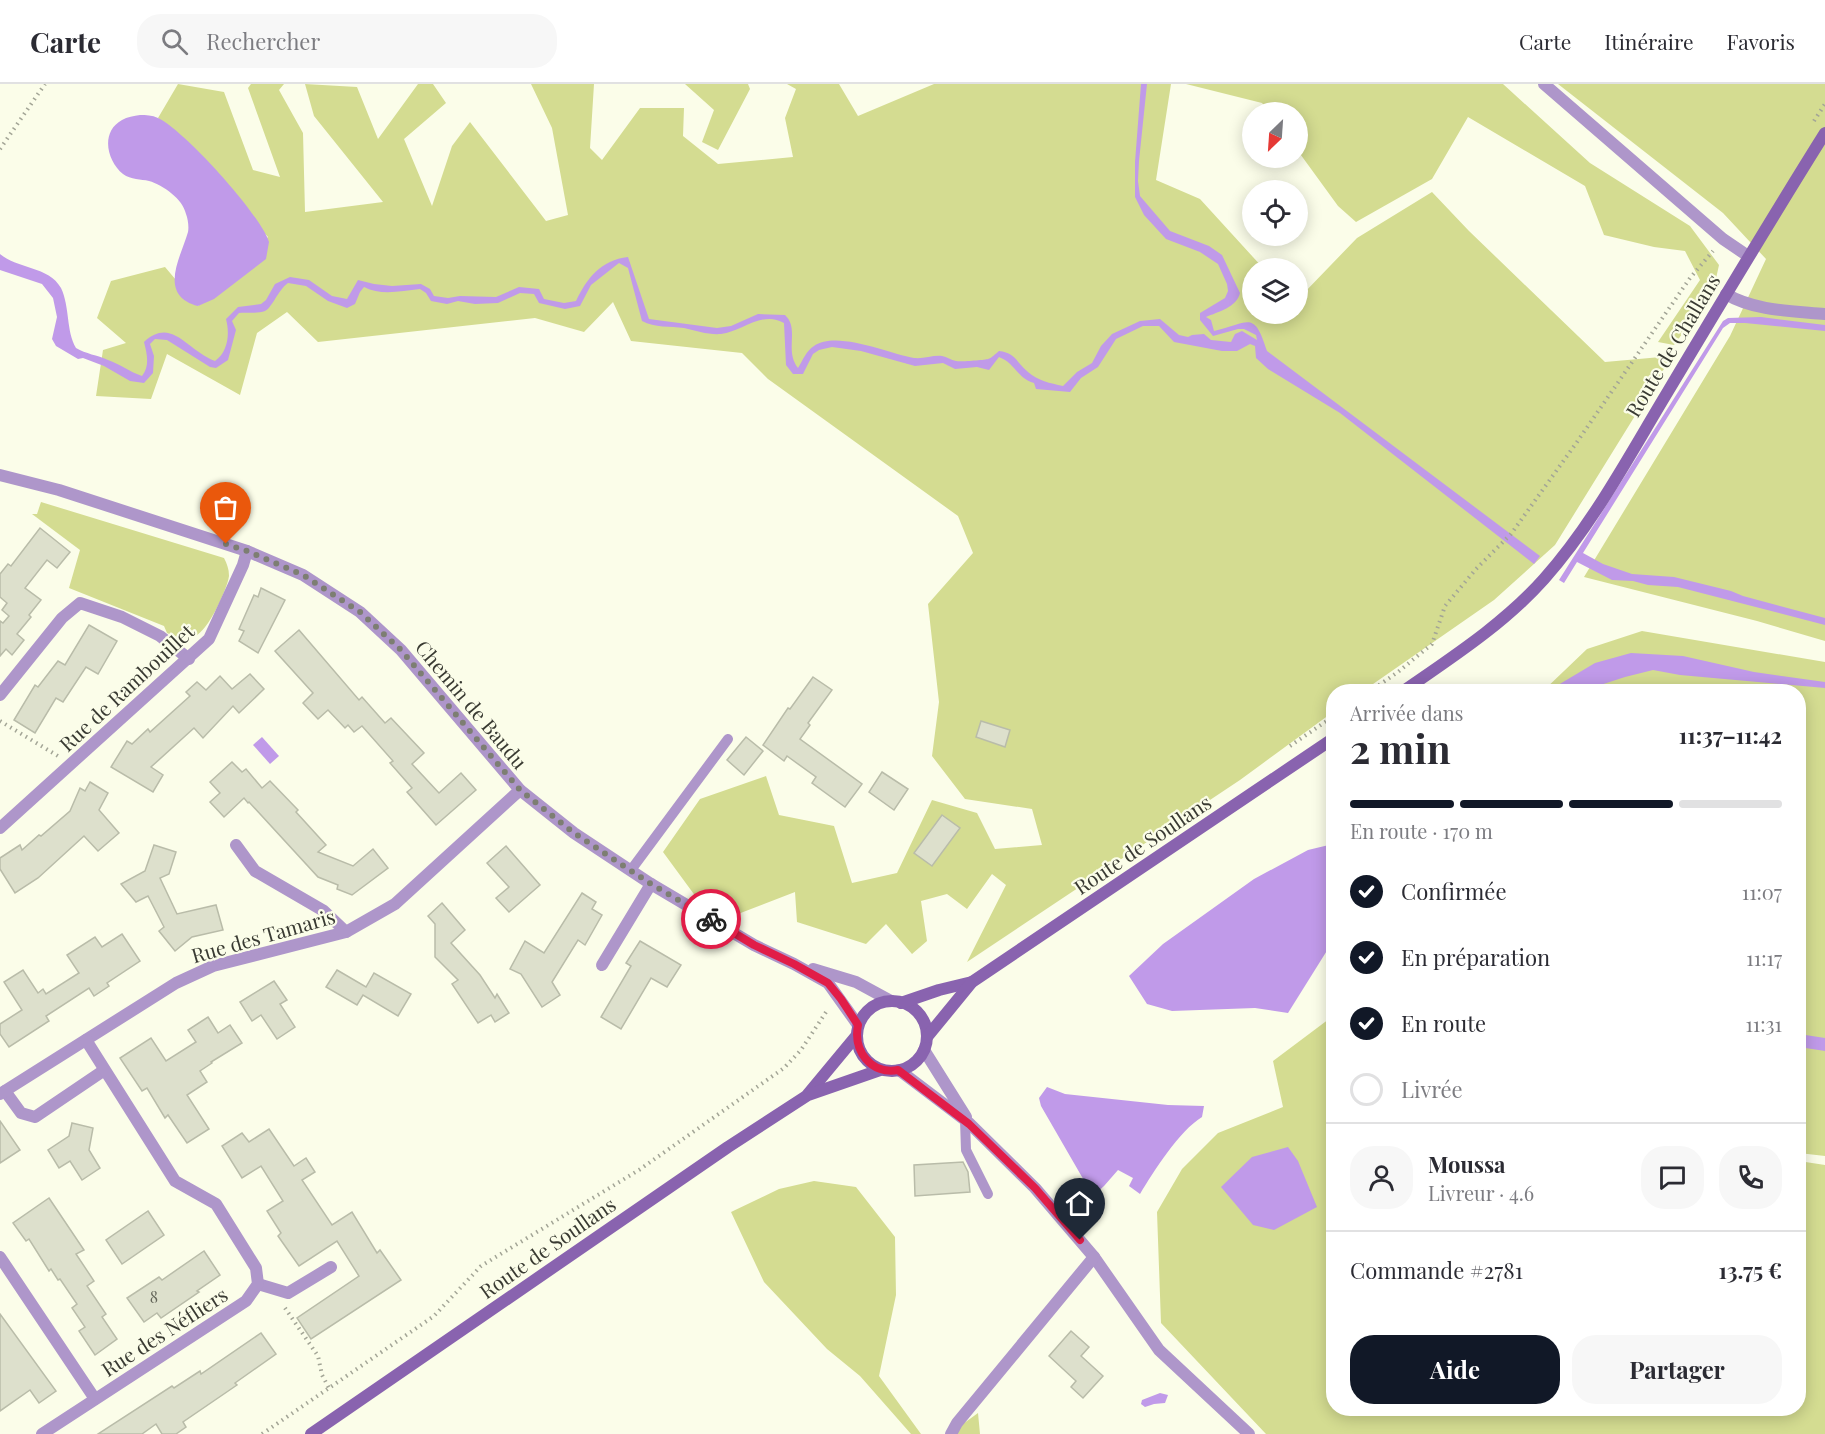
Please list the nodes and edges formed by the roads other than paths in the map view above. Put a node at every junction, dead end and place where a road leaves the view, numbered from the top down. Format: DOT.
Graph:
graph roads {
  1 [pos="1544,84"];
  2 [pos="1825,133"];
  3 [pos="1748,256"];
  4 [pos="1726,294"];
  5 [pos="1825,314"];
  6 [pos="0,475"];
  7 [pos="247,551"];
  8 [pos="189,658"];
  9 [pos="1413,684"];
  10 [pos="0,695"];
  11 [pos="728,739"];
  12 [pos="1326,743"];
  13 [pos="520,790"];
  14 [pos="0,828"];
  15 [pos="236,845"];
  16 [pos="631,870"];
  17 [pos="651,884"];
  18 [pos="346,932"];
  19 [pos="794,964"];
  20 [pos="602,965"];
  21 [pos="972,982"];
  22 [pos="896,1002"];
  23 [pos="857,1030"];
  24 [pos="927,1037"];
  25 [pos="86,1040"];
  26 [pos="924,1050"];
  27 [pos="880,1070"];
  28 [pos="898,1070"];
  29 [pos="104,1071"];
  30 [pos="2,1092"];
  31 [pos="808,1095"];
  32 [pos="967,1122"];
  33 [pos="988,1194"];
  34 [pos="0,1257"];
  35 [pos="1094,1257"];
  36 [pos="331,1267"];
  37 [pos="258,1284"];
  38 [pos="95,1399"];
  39 [pos="42,1434"];
  40 [pos="311,1434"];
  41 [pos="951,1434"];
  42 [pos="1249,1434"];
  1 -- 3 [label="street"];
  2 -- 3 [label="main road, Route de Challans"];
  3 -- 4 [label="main road, Route de Challans"];
  4 -- 5 [label="street"];
  4 -- 9 [label="main road, Route de Challans"];
  6 -- 7 [label="street, Chemin de Baudu"];
  7 -- 8 [label="street, Rue de Rambouillet"];
  7 -- 13 [label="street, Chemin de Baudu"];
  8 -- 10 [label="street"];
  8 -- 14 [label="street, Rue de Rambouillet"];
  11 -- 16 [label="lane"];
  12 -- 21 [label="main road, Route de Soullans"];
  13 -- 16 [label="street, Chemin de Baudu"];
  13 -- 18 [label="street, Rue des Tamaris"];
  15 -- 18 [label="street"];
  16 -- 17 [label="street, Chemin de Baudu"];
  17 -- 19 [label="street, Chemin de Baudu"];
  17 -- 20 [label="street"];
  18 -- 25 [label="street, Rue des Tamaris"];
  19 -- 22 [label="street, Chemin de Baudu"];
  19 -- 23 [label="street, Chemin de Baudu"];
  21 -- 22 [label="main road, Route de Soullans"];
  21 -- 24 [label="main road, Route de Soullans"];
  22 -- 23 [label="main road"];
  22 -- 24 [label="main road"];
  23 -- 27 [label="main road"];
  23 -- 31 [label="main road, Route de Soullans"];
  24 -- 26 [label="main road"];
  25 -- 29 [label="street"];
  25 -- 30 [label="street, Rue des Tamaris"];
  26 -- 28 [label="main road"];
  26 -- 32 [label="street"];
  27 -- 28 [label="main road"];
  27 -- 31 [label="main road, Route de Soullans"];
  28 -- 32 [label="street"];
  29 -- 30 [label="street"];
  29 -- 37 [label="street"];
  31 -- 40 [label="main road, Route de Soullans"];
  32 -- 33 [label="lane"];
  32 -- 35 [label="street"];
  34 -- 38 [label="street"];
  35 -- 41 [label="street"];
  35 -- 42 [label="street"];
  36 -- 37 [label="street"];
  37 -- 38 [label="street, Rue des Néfliers"];
  38 -- 39 [label="street, Rue des Néfliers"];
}
